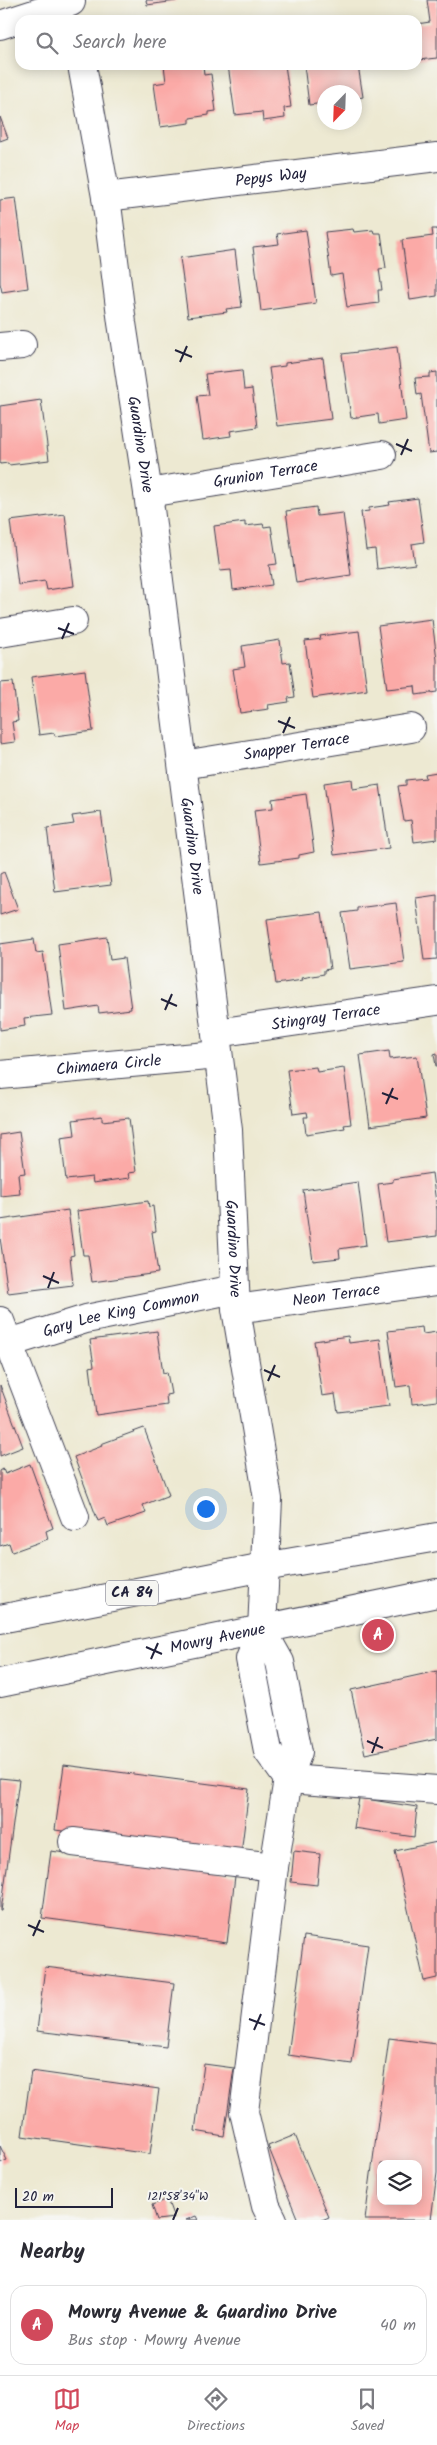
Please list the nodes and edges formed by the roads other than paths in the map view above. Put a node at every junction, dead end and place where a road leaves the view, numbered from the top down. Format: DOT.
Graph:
graph roads {
  1 [pos="72,7"];
  2 [pos="38,15"];
  3 [pos="15,20"];
  4 [pos="0,24"];
  5 [pos="83,70"];
  6 [pos="437,157"];
  7 [pos="106,197"];
  8 [pos="382,455"];
  9 [pos="148,493"];
  10 [pos="73,621"];
  11 [pos="0,633"];
  12 [pos="411,728"];
  13 [pos="183,765"];
  14 [pos="437,1001"];
  15 [pos="217,1044"];
  16 [pos="0,1075"];
  17 [pos="437,1281"];
  18 [pos="236,1299"];
  19 [pos="4,1332"];
  20 [pos="76,1517"];
  21 [pos="437,1537"];
  22 [pos="264,1567"];
  23 [pos="437,1593"];
  24 [pos="0,1619"];
  25 [pos="262,1630"];
  26 [pos="0,1683"];
  27 [pos="288,1779"];
  28 [pos="437,1790"];
  29 [pos="72,1842"];
  30 [pos="274,1867"];
  31 [pos="273,2220"];
  1 -- 2 [label="street"];
  3 -- 4 [label="street"];
  5 -- 7 [label="street, Guardino Drive"];
  6 -- 7 [label="street, Pepys Way"];
  7 -- 9 [label="street, Guardino Drive"];
  8 -- 9 [label="street, Grunion Terrace"];
  9 -- 13 [label="street, Guardino Drive"];
  10 -- 11 [label="street"];
  12 -- 13 [label="street, Snapper Terrace"];
  13 -- 15 [label="street, Guardino Drive"];
  14 -- 15 [label="street, Stingray Terrace"];
  15 -- 16 [label="street, Chimaera Circle"];
  15 -- 18 [label="street, Guardino Drive"];
  17 -- 18 [label="street, Neon Terrace"];
  18 -- 19 [label="street, Gary Lee King Common"];
  18 -- 22 [label="street, Guardino Drive"];
  19 -- 20 [label="street"];
  21 -- 22 [label="street, CA 84"];
  22 -- 24 [label="street, CA 84"];
  22 -- 25 [label="street, Guardino Drive"];
  23 -- 25 [label="street, Mowry Avenue"];
  25 -- 26 [label="street, Mowry Avenue"];
  25 -- 27 [label="street"];
  27 -- 28 [label="street"];
  27 -- 30 [label="street"];
  29 -- 30 [label="street"];
  30 -- 31 [label="street"];
}
